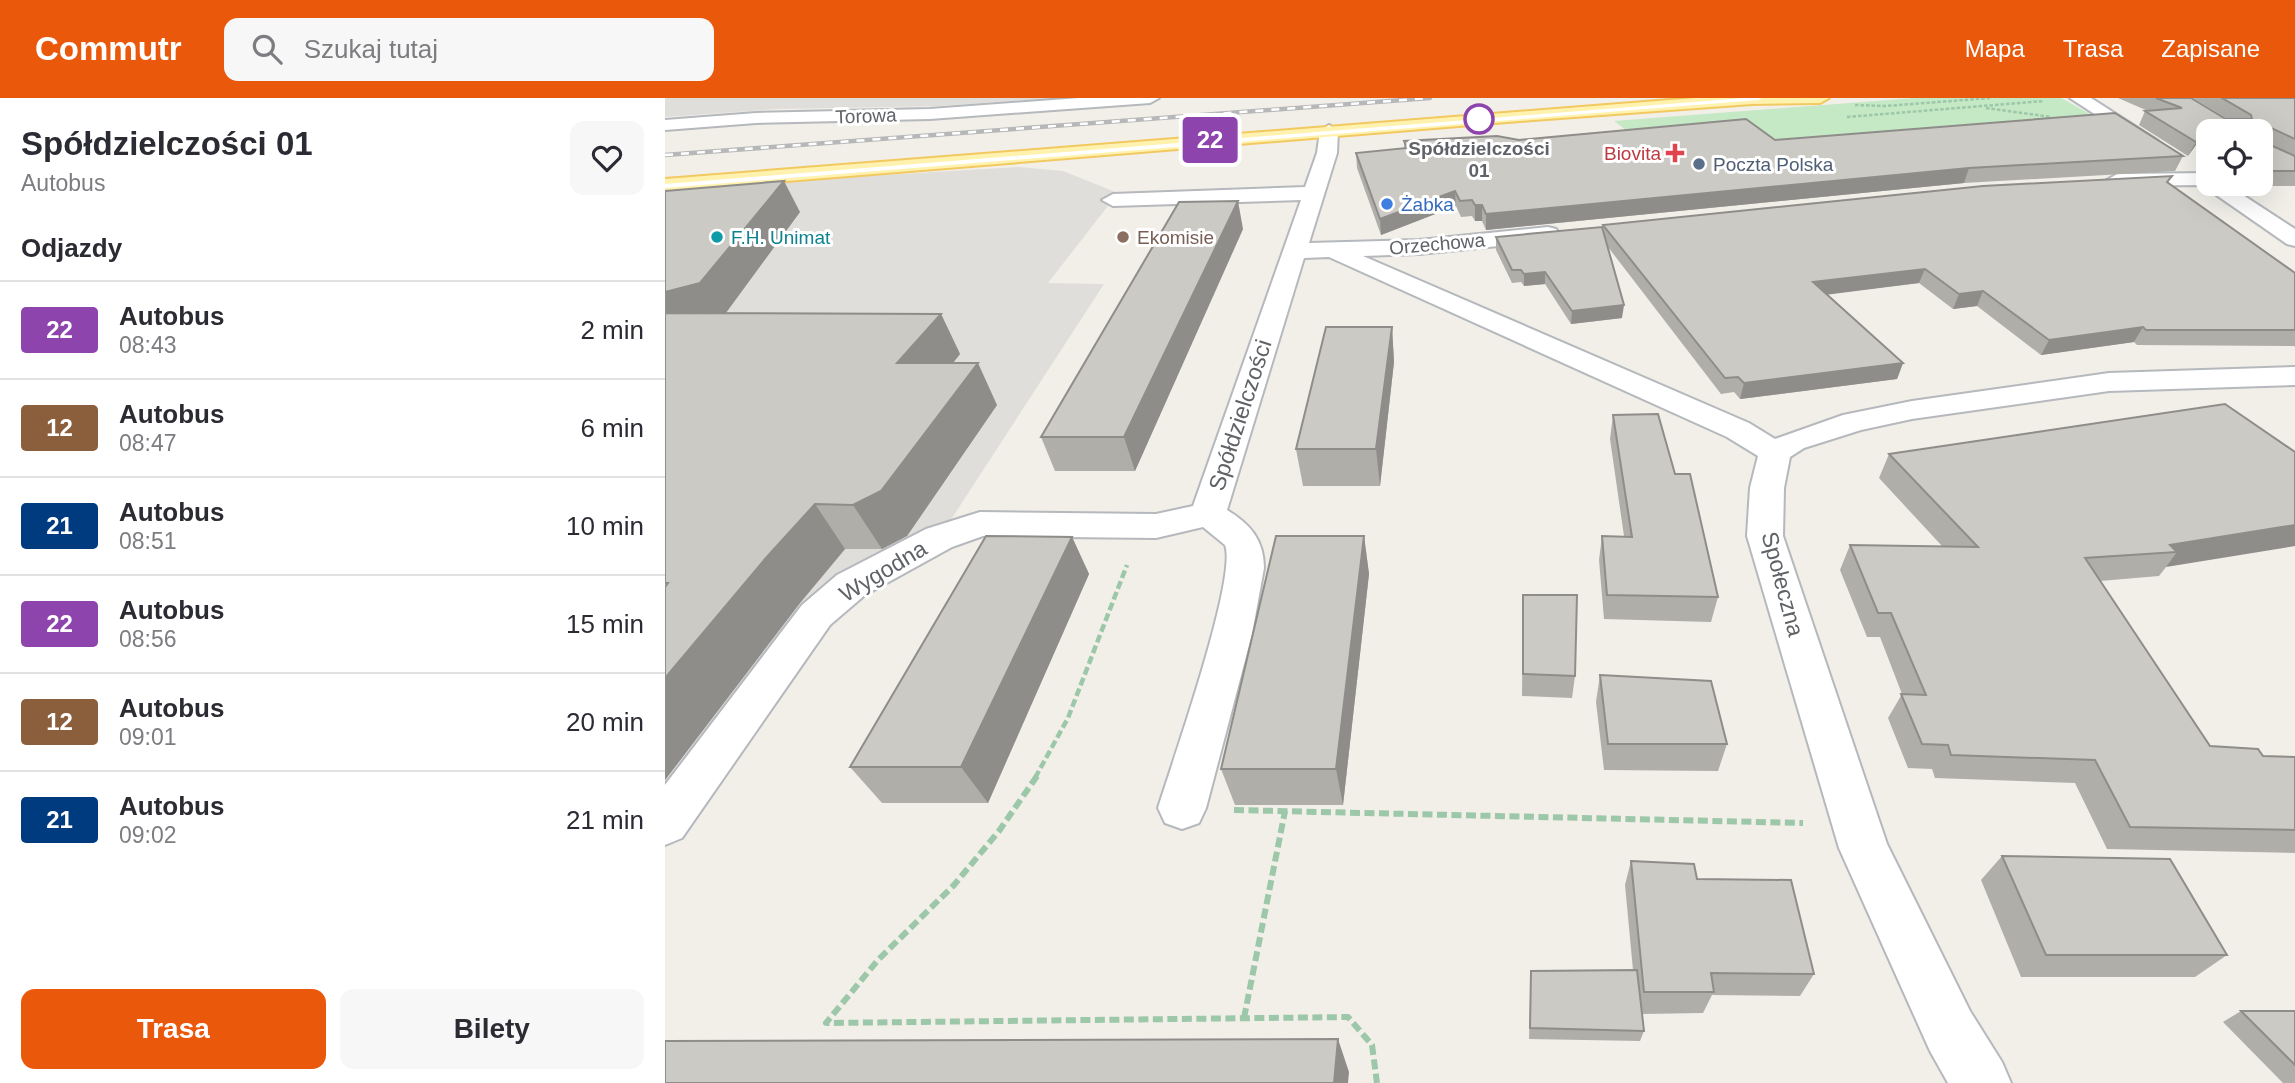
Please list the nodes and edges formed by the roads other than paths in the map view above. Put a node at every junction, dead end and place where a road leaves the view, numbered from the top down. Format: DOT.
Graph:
graph roads {
  1 [pos="1150,98"];
  2 [pos="1754,98"];
  3 [pos="1820,98"];
  4 [pos="2079,98"];
  5 [pos="665,125"];
  6 [pos="1329,131"];
  7 [pos="2196,172"];
  8 [pos="2096,181"];
  9 [pos="2196,181"];
  10 [pos="665,185"];
  11 [pos="1313,193"];
  12 [pos="2231,196"];
  13 [pos="1113,200"];
  14 [pos="1574,232"];
  15 [pos="2295,239"];
  16 [pos="1295,251"];
  17 [pos="1330,251"];
  18 [pos="2295,376"];
  19 [pos="1775,453"];
  20 [pos="1208,514"];
  21 [pos="1182,808"];
  22 [pos="665,823"];
  23 [pos="1981,1083"];
  1 -- 5 [label="street, Torowa"];
  2 -- 3 [label="main road"];
  2 -- 6 [label="main road"];
  4 -- 7 [label="street"];
  6 -- 10 [label="main road"];
  6 -- 11 [label="street, Spółdzielczości"];
  8 -- 9 [label="street"];
  11 -- 13 [label="street"];
  11 -- 16 [label="street, Spółdzielczości"];
  12 -- 15 [label="street"];
  14 -- 17 [label="street, Orzechowa"];
  16 -- 17 [label="street, Orzechowa"];
  16 -- 20 [label="street, Spółdzielczości"];
  17 -- 19 [label="street"];
  18 -- 19 [label="street"];
  19 -- 23 [label="street, Społeczna"];
  20 -- 21 [label="street, Spółdzielczości"];
  20 -- 22 [label="street, Wygodna"];
}
